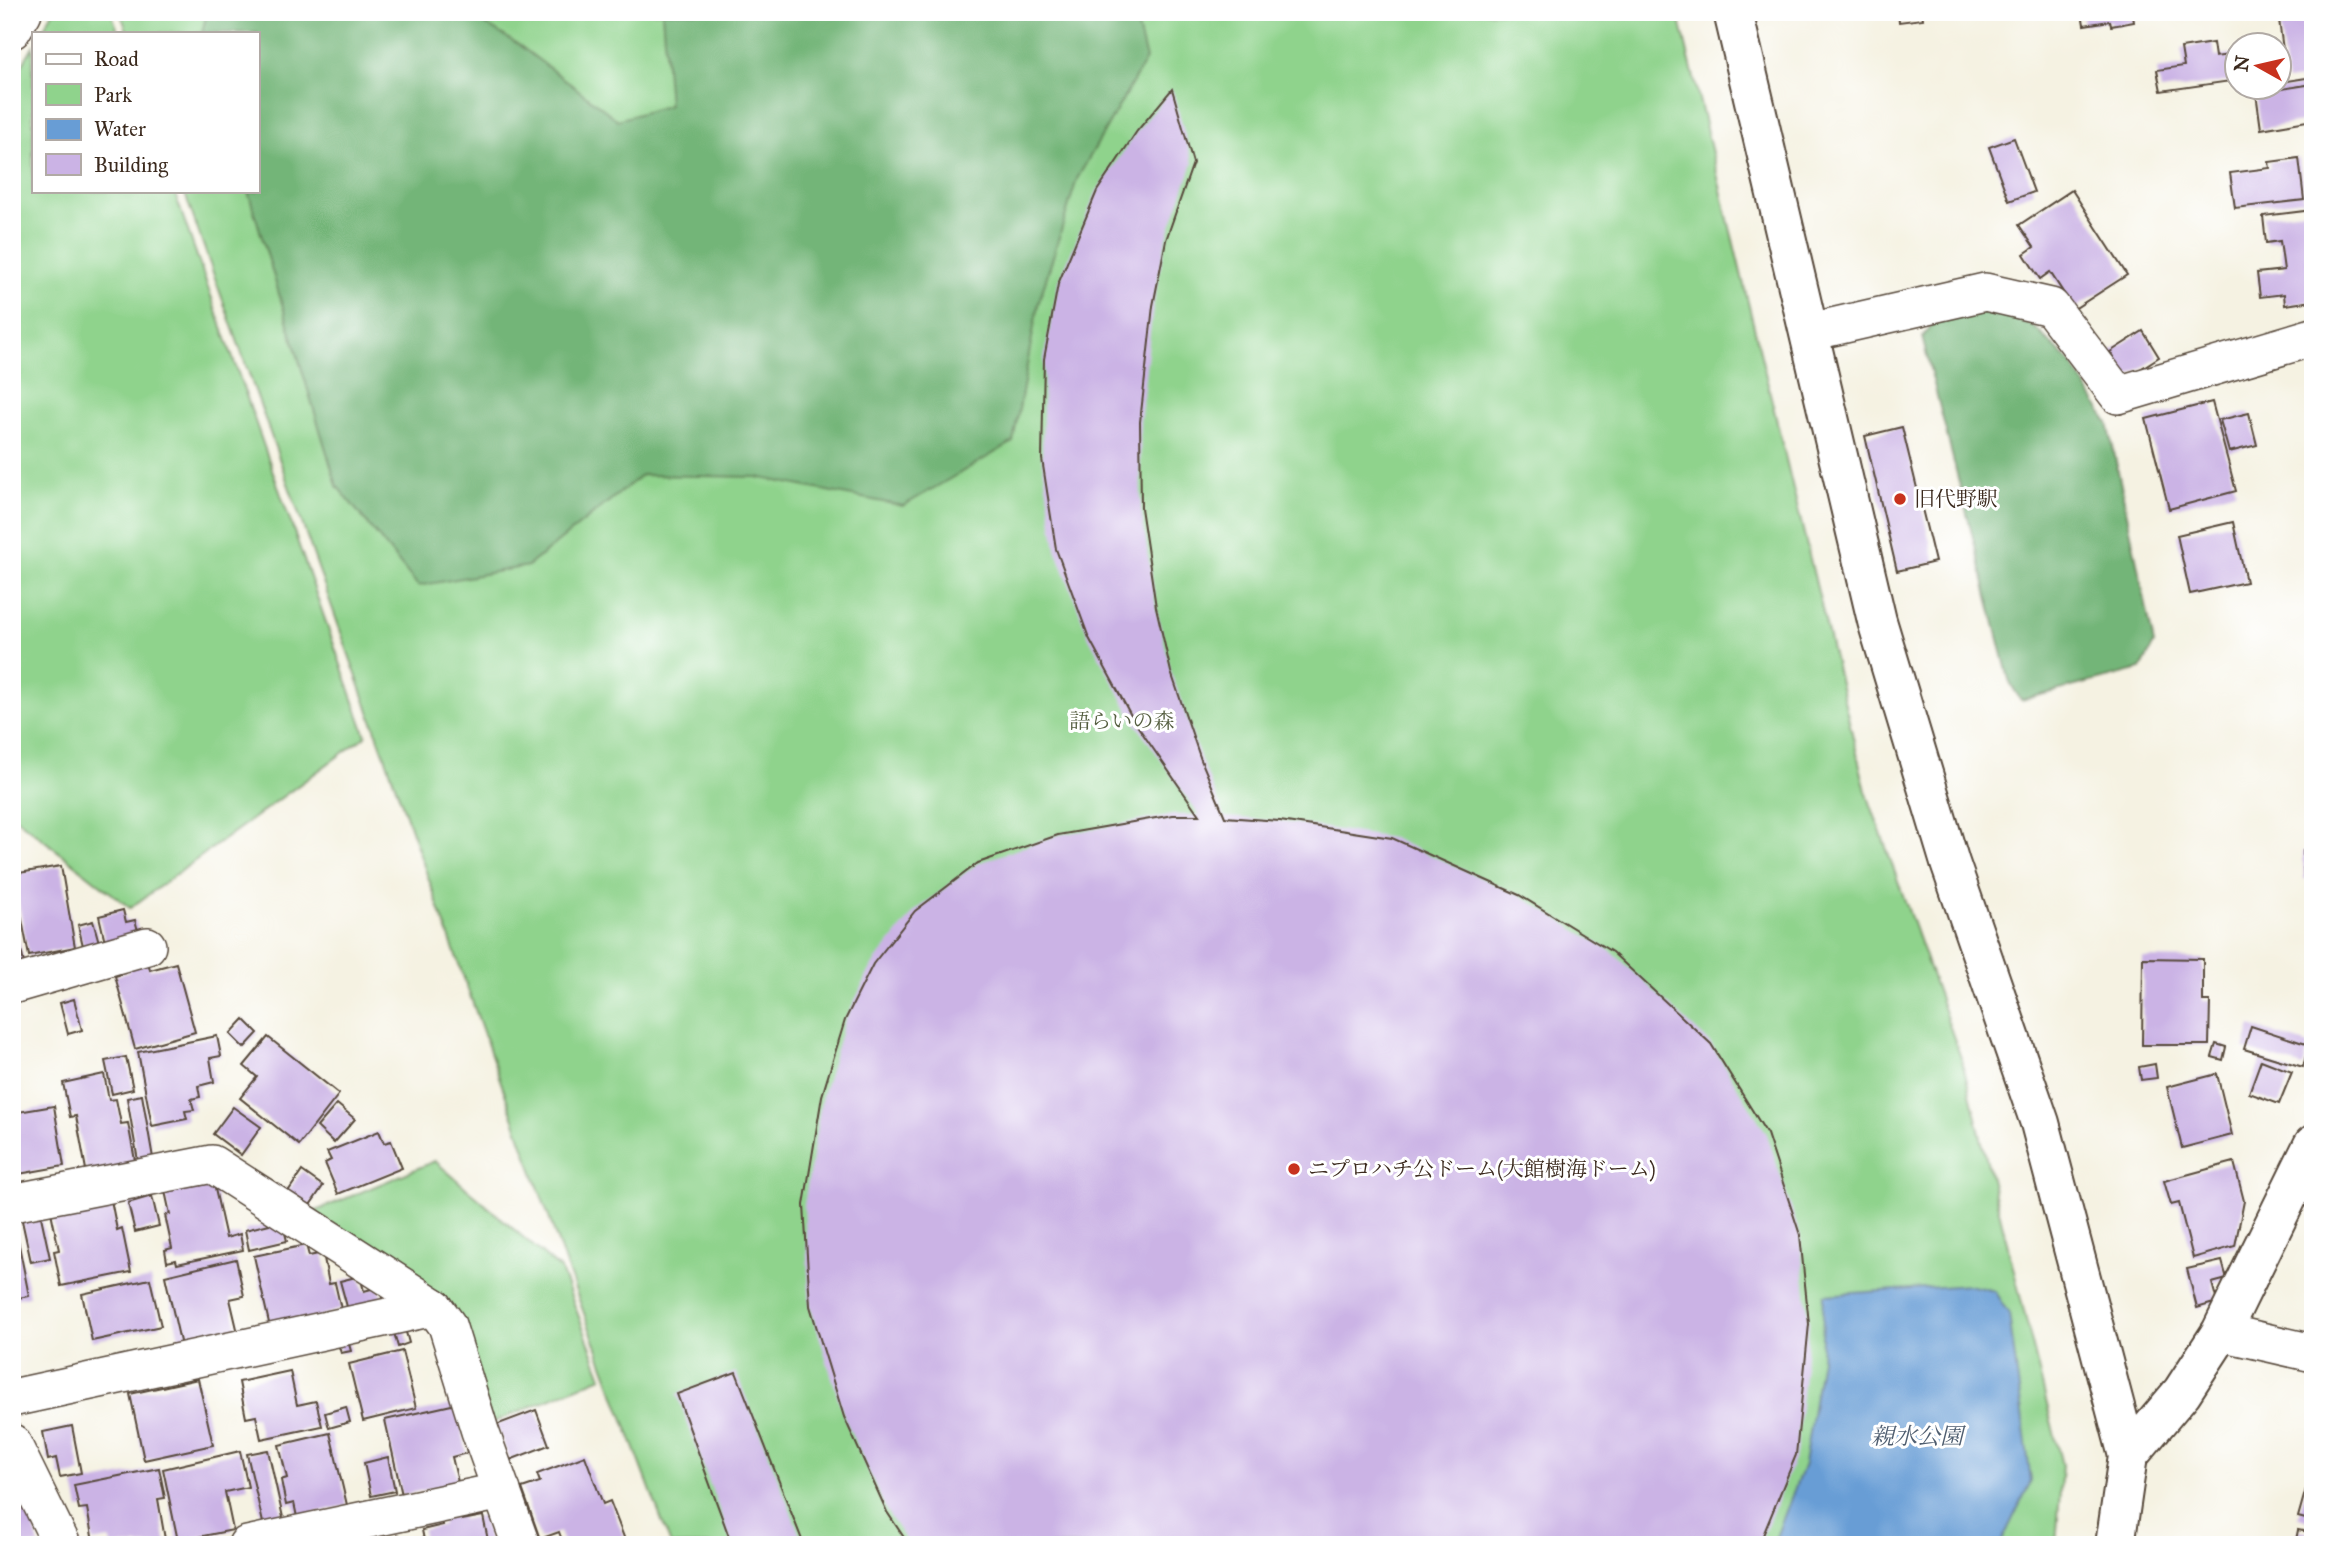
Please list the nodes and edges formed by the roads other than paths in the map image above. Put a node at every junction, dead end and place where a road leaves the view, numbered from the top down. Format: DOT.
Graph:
graph roads {
  1 [pos="23,12"];
  2 [pos="1733,12"];
  3 [pos="12,30"];
  4 [pos="1811,332"];
  5 [pos="2313,337"];
  6 [pos="147,946"];
  7 [pos="12,985"];
  8 [pos="2313,1145"];
  9 [pos="12,1203"];
  10 [pos="435,1307"];
  11 [pos="2221,1332"];
  12 [pos="2313,1353"];
  13 [pos="12,1398"];
  14 [pos="12,1443"];
  15 [pos="2128,1456"];
  16 [pos="502,1491"];
  17 [pos="62,1545"];
  18 [pos="247,1545"];
  19 [pos="521,1545"];
  20 [pos="2115,1545"];
  1 -- 3 [label="street"];
  2 -- 4 [label="street"];
  4 -- 5 [label="street"];
  4 -- 15 [label="street"];
  6 -- 7 [label="street"];
  8 -- 11 [label="street"];
  9 -- 10 [label="street"];
  10 -- 13 [label="street"];
  10 -- 16 [label="street"];
  11 -- 12 [label="street"];
  11 -- 15 [label="street"];
  14 -- 17 [label="street"];
  15 -- 20 [label="street"];
  16 -- 18 [label="street"];
  16 -- 19 [label="street"];
}
